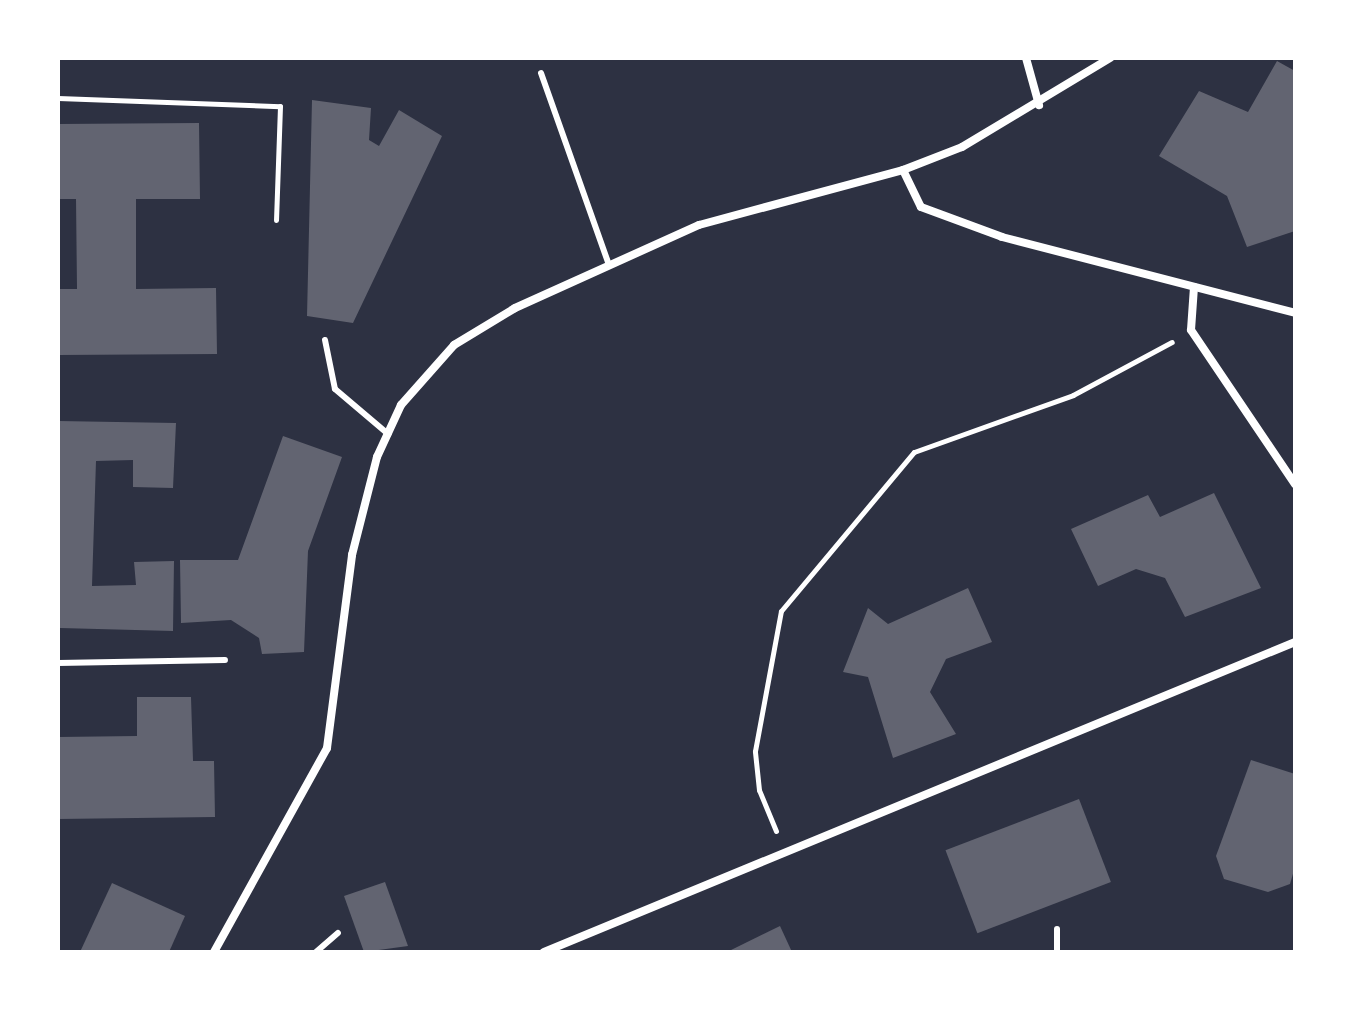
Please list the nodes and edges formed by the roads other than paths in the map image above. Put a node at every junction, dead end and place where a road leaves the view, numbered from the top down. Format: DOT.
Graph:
graph roads {
  1 [pos="1026,58"];
  2 [pos="1110,58"];
  3 [pos="541,73"];
  4 [pos="1039,105"];
  5 [pos="903,170"];
  6 [pos="609,265"];
  7 [pos="1194,287"];
  8 [pos="1295,313"];
  9 [pos="325,340"];
  10 [pos="388,434"];
  11 [pos="1295,484"];
  12 [pos="1295,642"];
  13 [pos="225,660"];
  14 [pos="58,663"];
  15 [pos="1057,929"];
  16 [pos="338,933"];
  17 [pos="214,952"];
  18 [pos="316,952"];
  19 [pos="544,952"];
  20 [pos="1057,952"];
  1 -- 4 [label="street"];
  2 -- 4 [label="street"];
  3 -- 6 [label="lane"];
  4 -- 5 [label="street"];
  5 -- 6 [label="street"];
  5 -- 7 [label="street"];
  6 -- 10 [label="street"];
  7 -- 8 [label="street"];
  7 -- 11 [label="street"];
  9 -- 10 [label="lane"];
  10 -- 17 [label="street"];
  12 -- 19 [label="street"];
  13 -- 14 [label="lane"];
  15 -- 20 [label="lane"];
  16 -- 18 [label="lane"];
}
